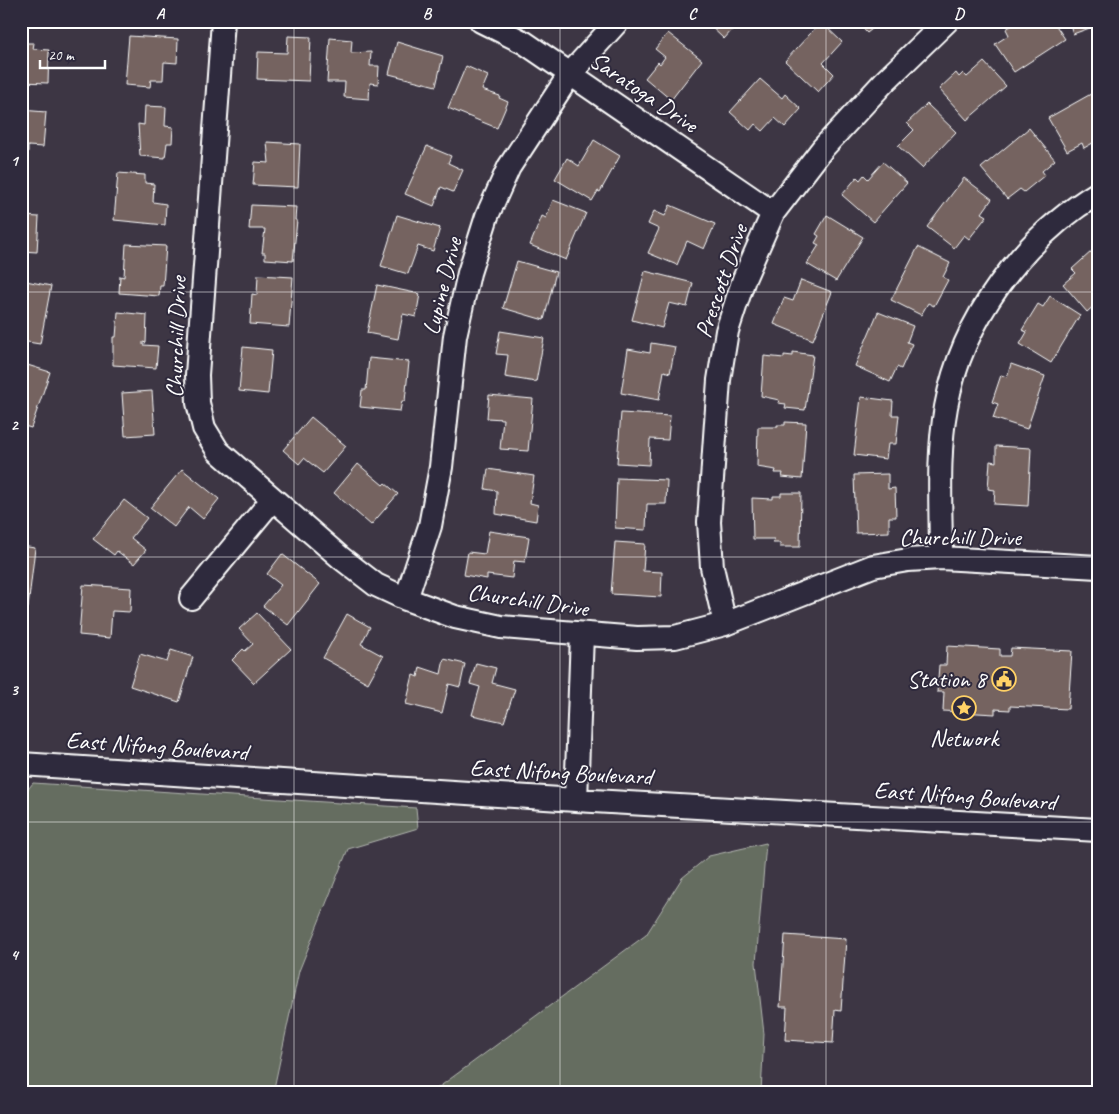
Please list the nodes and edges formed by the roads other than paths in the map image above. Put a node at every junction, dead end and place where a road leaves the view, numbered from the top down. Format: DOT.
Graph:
graph roads {
  1 [pos="223,21"];
  2 [pos="481,21"];
  3 [pos="618,21"];
  4 [pos="947,21"];
  5 [pos="570,74"];
  6 [pos="1098,193"];
  7 [pos="773,213"];
  8 [pos="272,500"];
  9 [pos="941,558"];
  10 [pos="1098,567"];
  11 [pos="191,598"];
  12 [pos="406,599"];
  13 [pos="726,624"];
  14 [pos="582,634"];
  15 [pos="21,764"];
  16 [pos="576,800"];
  17 [pos="1098,830"];
  1 -- 8 [label="street, Churchill Drive"];
  2 -- 5 [label="street, Saratoga Drive"];
  3 -- 5 [label="street, Lupine Drive"];
  4 -- 7 [label="street, Prescott Drive"];
  5 -- 7 [label="street, Saratoga Drive"];
  5 -- 12 [label="street, Lupine Drive"];
  6 -- 9 [label="street"];
  7 -- 13 [label="street, Prescott Drive"];
  8 -- 11 [label="street"];
  8 -- 12 [label="street, Churchill Drive"];
  9 -- 10 [label="street, Churchill Drive"];
  9 -- 13 [label="street, Churchill Drive"];
  12 -- 14 [label="street, Churchill Drive"];
  13 -- 14 [label="street, Churchill Drive"];
  14 -- 16 [label="street"];
  15 -- 16 [label="street, East Nifong Boulevard"];
  16 -- 17 [label="street, East Nifong Boulevard"];
}
